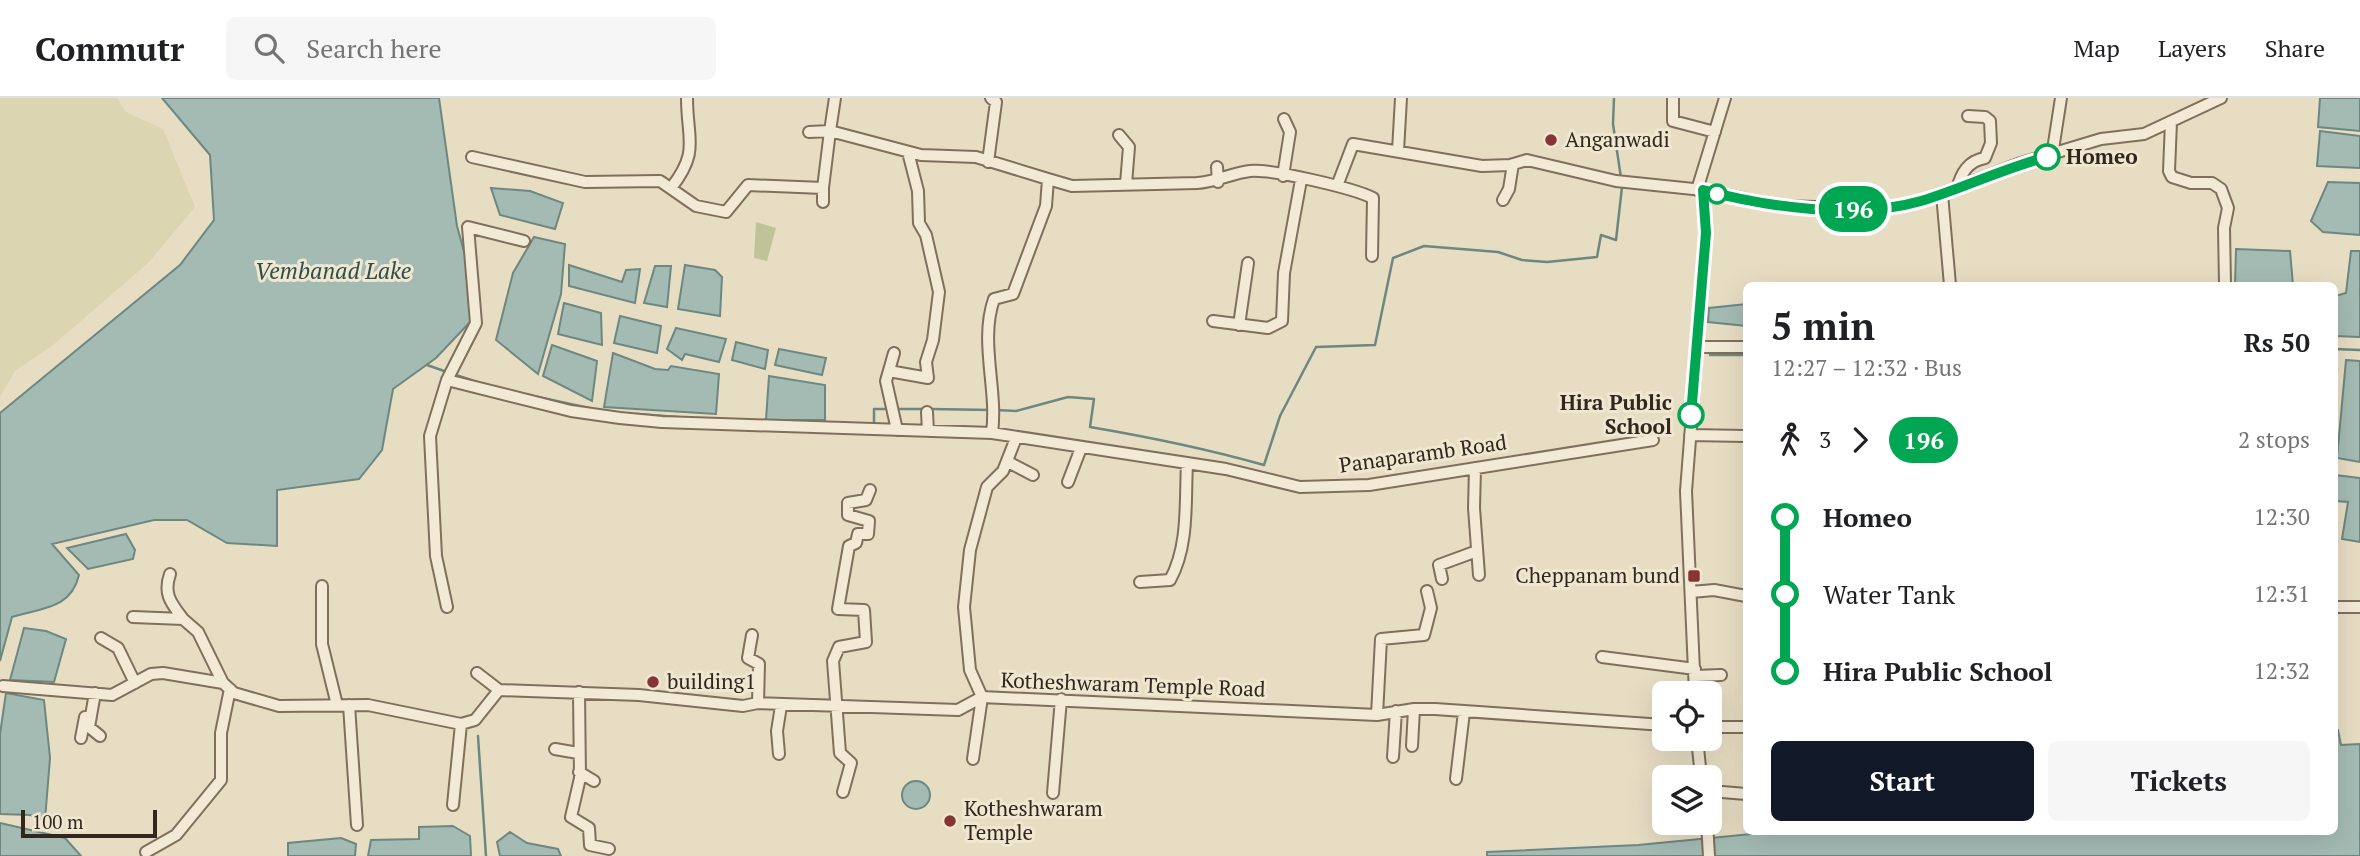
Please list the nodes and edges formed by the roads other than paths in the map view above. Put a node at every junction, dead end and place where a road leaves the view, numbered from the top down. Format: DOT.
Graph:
graph roads {
  1 [pos="687,98"];
  2 [pos="835,98"];
  3 [pos="991,98"];
  4 [pos="1401,98"];
  5 [pos="1673,98"];
  6 [pos="1726,98"];
  7 [pos="2062,98"];
  8 [pos="2221,98"];
  9 [pos="1968,116"];
  10 [pos="1284,119"];
  11 [pos="2171,122"];
  12 [pos="830,131"];
  13 [pos="809,132"];
  14 [pos="1715,132"];
  15 [pos="1119,135"];
  16 [pos="1398,151"];
  17 [pos="908,152"];
  18 [pos="2053,156"];
  19 [pos="472,157"];
  20 [pos="988,162"];
  21 [pos="1513,164"];
  22 [pos="1217,167"];
  23 [pos="1283,176"];
  24 [pos="1048,179"];
  25 [pos="1301,180"];
  26 [pos="1218,182"];
  27 [pos="1126,184"];
  28 [pos="1337,186"];
  29 [pos="671,188"];
  30 [pos="822,188"];
  31 [pos="1957,189"];
  32 [pos="1700,190"];
  33 [pos="1942,194"];
  34 [pos="1503,200"];
  35 [pos="822,202"];
  36 [pos="524,241"];
  37 [pos="1371,256"];
  38 [pos="1248,263"];
  39 [pos="1950,282"];
  40 [pos="2225,282"];
  41 [pos="1213,321"];
  42 [pos="1239,325"];
  43 [pos="1696,347"];
  44 [pos="1743,347"];
  45 [pos="894,353"];
  46 [pos="889,371"];
  47 [pos="447,380"];
  48 [pos="927,412"];
  49 [pos="897,430"];
  50 [pos="928,431"];
  51 [pos="992,433"];
  52 [pos="1690,435"];
  53 [pos="1743,436"];
  54 [pos="1016,438"];
  55 [pos="1653,440"];
  56 [pos="1082,448"];
  57 [pos="1008,463"];
  58 [pos="1187,463"];
  59 [pos="1475,468"];
  60 [pos="1033,475"];
  61 [pos="1068,482"];
  62 [pos="870,490"];
  63 [pos="1476,551"];
  64 [pos="170,574"];
  65 [pos="1479,575"];
  66 [pos="1442,579"];
  67 [pos="1140,582"];
  68 [pos="322,586"];
  69 [pos="1427,591"];
  70 [pos="1691,592"];
  71 [pos="1743,595"];
  72 [pos="447,607"];
  73 [pos="2338,607"];
  74 [pos="2360,607"];
  75 [pos="133,617"];
  76 [pos="183,619"];
  77 [pos="752,635"];
  78 [pos="101,639"];
  79 [pos="1602,657"];
  80 [pos="1695,672"];
  81 [pos="477,673"];
  82 [pos="1721,675"];
  83 [pos="1695,681"];
  84 [pos="135,683"];
  85 [pos="4,686"];
  86 [pos="227,686"];
  87 [pos="499,690"];
  88 [pos="579,692"];
  89 [pos="93,693"];
  90 [pos="982,698"];
  91 [pos="1061,699"];
  92 [pos="758,703"];
  93 [pos="343,705"];
  94 [pos="781,706"];
  95 [pos="836,707"];
  96 [pos="1414,709"];
  97 [pos="1396,711"];
  98 [pos="1464,712"];
  99 [pos="1377,715"];
  100 [pos="461,724"];
  101 [pos="1652,724"];
  102 [pos="1722,727"];
  103 [pos="1743,727"];
  104 [pos="100,736"];
  105 [pos="81,738"];
  106 [pos="1412,746"];
  107 [pos="555,749"];
  108 [pos="578,753"];
  109 [pos="779,754"];
  110 [pos="1393,757"];
  111 [pos="973,759"];
  112 [pos="579,772"];
  113 [pos="1456,779"];
  114 [pos="594,780"];
  115 [pos="843,792"];
  116 [pos="1722,792"];
  117 [pos="1053,793"];
  118 [pos="1743,794"];
  119 [pos="453,805"];
  120 [pos="356,825"];
  121 [pos="1708,835"];
  122 [pos="609,849"];
  123 [pos="146,852"];
  124 [pos="1709,856"];
  1 -- 29 [label="street"];
  2 -- 12 [label="street"];
  3 -- 20 [label="street"];
  4 -- 16 [label="street"];
  5 -- 14 [label="street"];
  6 -- 14 [label="street"];
  7 -- 18 [label="street"];
  8 -- 11 [label="street"];
  9 -- 31 [label="street"];
  10 -- 23 [label="street"];
  11 -- 18 [label="street"];
  11 -- 40 [label="street"];
  12 -- 13 [label="street"];
  12 -- 17 [label="street"];
  12 -- 30 [label="street"];
  14 -- 32 [label="street"];
  15 -- 27 [label="street"];
  16 -- 21 [label="street"];
  16 -- 28 [label="street"];
  17 -- 20 [label="street"];
  17 -- 46 [label="street"];
  18 -- 31 [label="street"];
  19 -- 29 [label="street"];
  20 -- 24 [label="street"];
  21 -- 32 [label="street"];
  21 -- 34 [label="street"];
  22 -- 26 [label="street"];
  23 -- 25 [label="street"];
  23 -- 26 [label="street"];
  24 -- 27 [label="street"];
  24 -- 51 [label="street"];
  25 -- 28 [label="street"];
  25 -- 42 [label="street"];
  26 -- 27 [label="street"];
  28 -- 37 [label="street"];
  29 -- 30 [label="street"];
  30 -- 35 [label="street"];
  31 -- 33 [label="street"];
  32 -- 33 [label="street"];
  32 -- 43 [label="street"];
  33 -- 39 [label="street"];
  36 -- 47 [label="street"];
  38 -- 42 [label="street"];
  41 -- 42 [label="street"];
  43 -- 44 [label="street"];
  43 -- 52 [label="street"];
  45 -- 46 [label="street"];
  46 -- 49 [label="street"];
  47 -- 49 [label="street, Panaparamb Road"];
  47 -- 72 [label="street"];
  48 -- 50 [label="street"];
  49 -- 50 [label="street, Panaparamb Road"];
  50 -- 51 [label="street, Panaparamb Road"];
  51 -- 54 [label="street, Panaparamb Road"];
  52 -- 53 [label="street"];
  52 -- 70 [label="street"];
  54 -- 56 [label="street, Panaparamb Road"];
  54 -- 57 [label="street"];
  55 -- 59 [label="street, Panaparamb Road"];
  56 -- 58 [label="street, Panaparamb Road"];
  56 -- 61 [label="street"];
  57 -- 60 [label="street"];
  57 -- 90 [label="street"];
  58 -- 59 [label="street, Panaparamb Road"];
  58 -- 67 [label="street"];
  59 -- 63 [label="street"];
  62 -- 95 [label="street"];
  63 -- 65 [label="street"];
  63 -- 66 [label="street"];
  64 -- 76 [label="street"];
  68 -- 93 [label="street"];
  69 -- 99 [label="street"];
  70 -- 71 [label="street"];
  70 -- 80 [label="street"];
  73 -- 74 [label="street"];
  75 -- 76 [label="street"];
  76 -- 86 [label="street"];
  77 -- 92 [label="street"];
  78 -- 84 [label="street"];
  79 -- 80 [label="street"];
  80 -- 82 [label="street"];
  80 -- 83 [label="street"];
  81 -- 87 [label="street"];
  84 -- 86 [label="street"];
  84 -- 89 [label="street"];
  85 -- 89 [label="street"];
  86 -- 93 [label="street"];
  86 -- 123 [label="street"];
  87 -- 88 [label="street, Kotheshwaram Temple Road"];
  87 -- 100 [label="street"];
  88 -- 92 [label="street, Kotheshwaram Temple Road"];
  88 -- 108 [label="street"];
  89 -- 104 [label="street"];
  89 -- 105 [label="street"];
  90 -- 91 [label="street, Kotheshwaram Temple Road"];
  90 -- 95 [label="street, Kotheshwaram Temple Road"];
  90 -- 111 [label="street"];
  91 -- 99 [label="street, Kotheshwaram Temple Road"];
  91 -- 117 [label="street"];
  92 -- 94 [label="street, Kotheshwaram Temple Road"];
  93 -- 100 [label="street"];
  93 -- 120 [label="street"];
  94 -- 95 [label="street, Kotheshwaram Temple Road"];
  94 -- 109 [label="street"];
  95 -- 115 [label="street"];
  96 -- 97 [label="street, Kotheshwaram Temple Road"];
  96 -- 98 [label="street, Kotheshwaram Temple Road"];
  96 -- 106 [label="street"];
  97 -- 99 [label="street, Kotheshwaram Temple Road"];
  97 -- 110 [label="street"];
  98 -- 101 [label="street, Kotheshwaram Temple Road"];
  98 -- 113 [label="street"];
  100 -- 119 [label="street"];
  102 -- 103 [label="street"];
  107 -- 108 [label="street"];
  108 -- 112 [label="street"];
  112 -- 114 [label="street"];
  112 -- 122 [label="street"];
  116 -- 118 [label="street"];
  121 -- 124 [label="street"];
}
